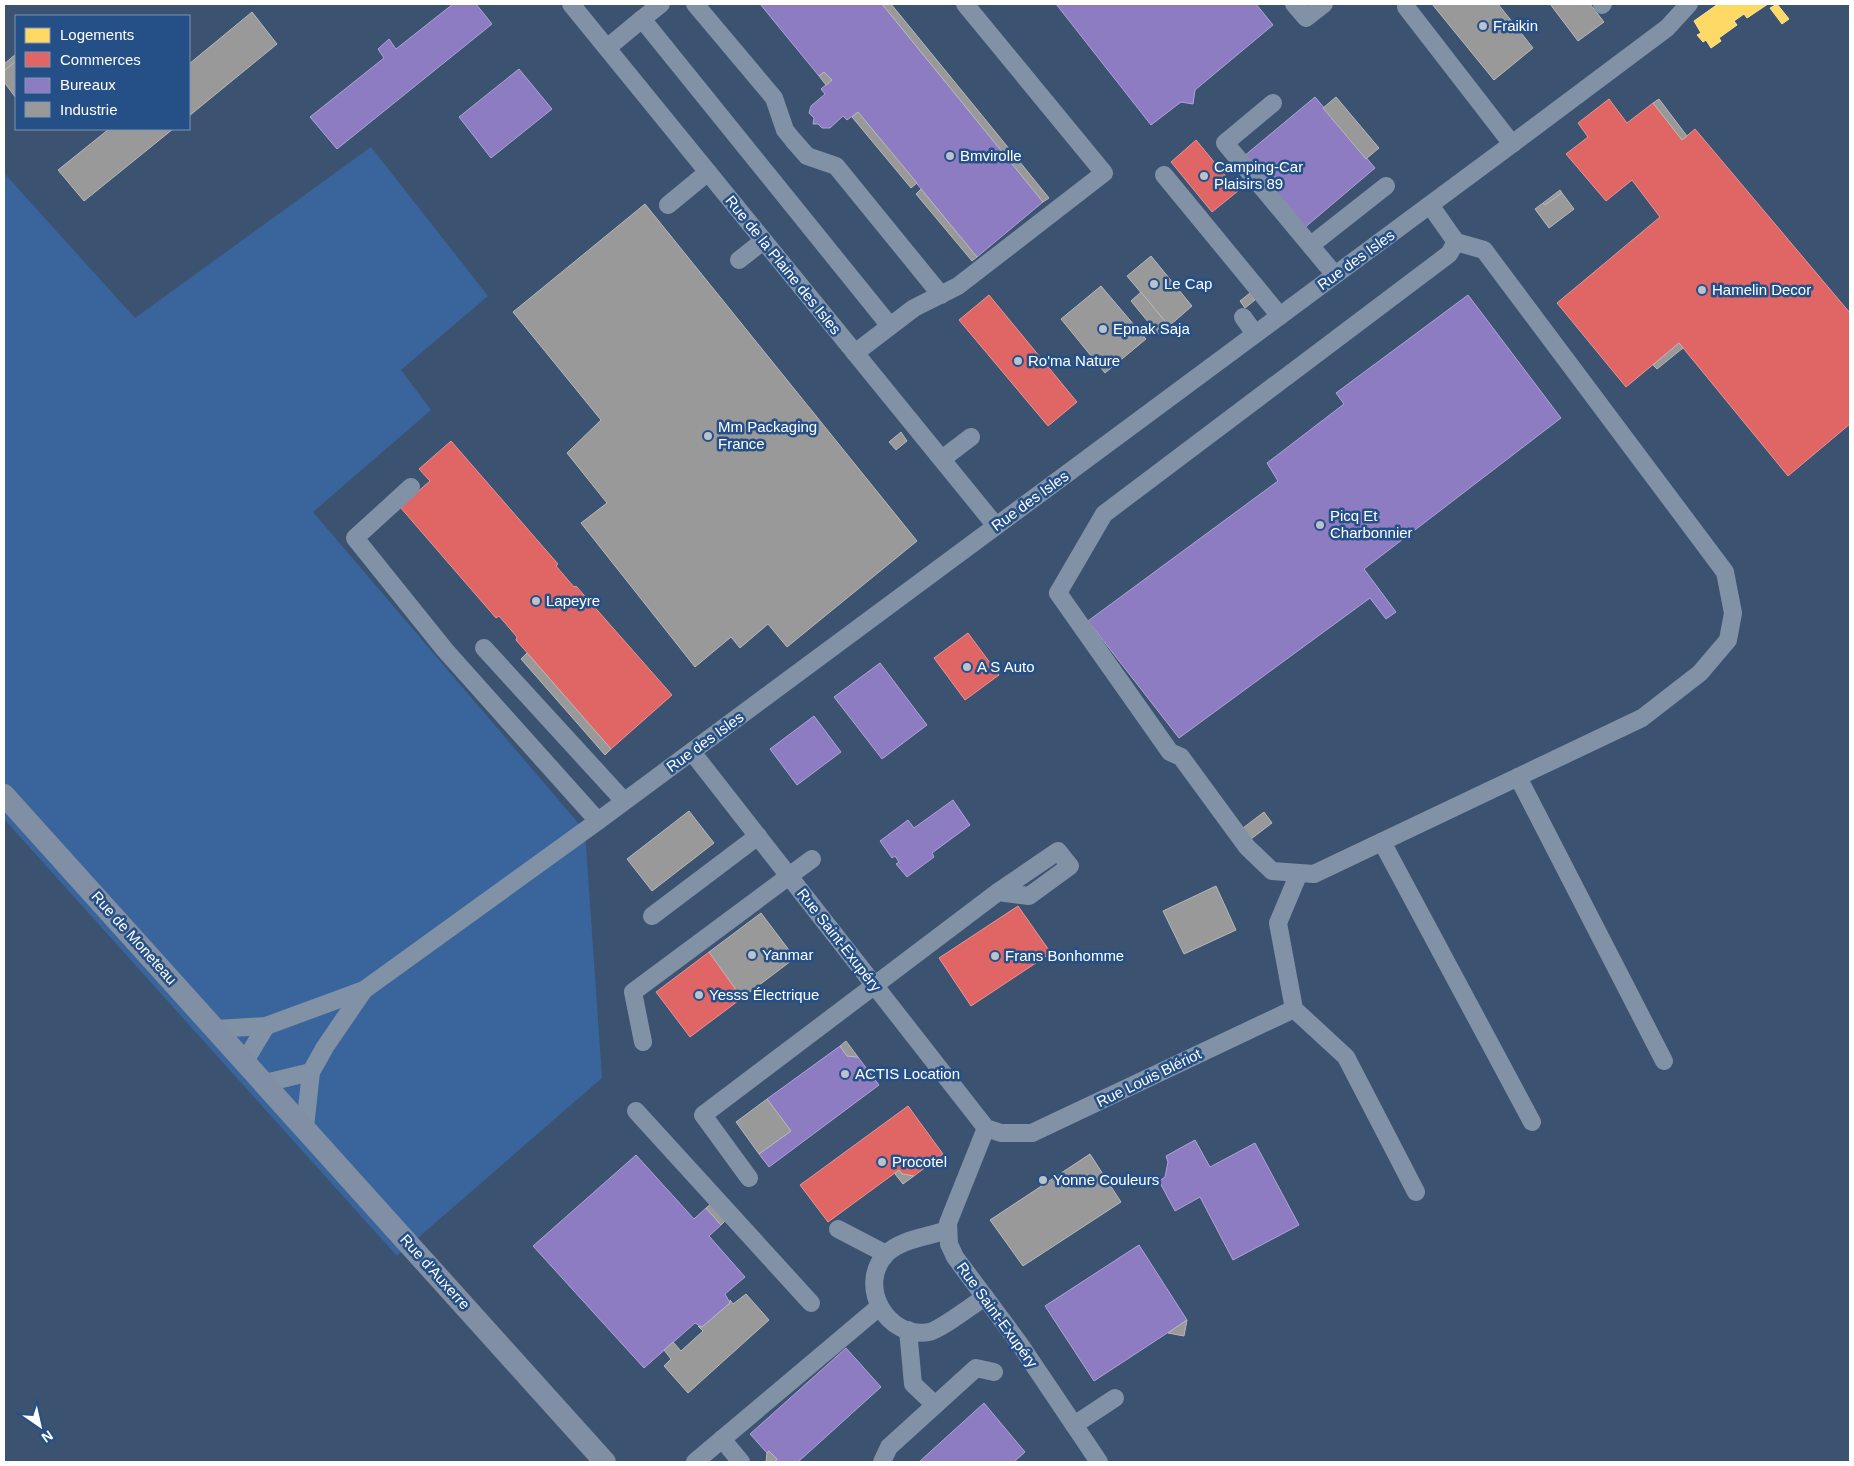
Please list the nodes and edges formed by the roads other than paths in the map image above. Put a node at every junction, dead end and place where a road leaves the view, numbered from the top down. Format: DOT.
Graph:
graph roads {
  1 [pos="571,4"];
  2 [pos="661,4"];
  3 [pos="695,4"];
  4 [pos="965,4"];
  5 [pos="1294,4"];
  6 [pos="1324,4"];
  7 [pos="1690,4"];
  8 [pos="1406,7"];
  9 [pos="642,19"];
  10 [pos="607,48"];
  11 [pos="1273,103"];
  12 [pos="1512,144"];
  13 [pos="708,172"];
  14 [pos="1164,175"];
  15 [pos="1386,186"];
  16 [pos="668,205"];
  17 [pos="1430,205"];
  18 [pos="764,241"];
  19 [pos="1456,242"];
  20 [pos="1311,245"];
  21 [pos="738,260"];
  22 [pos="1335,275"];
  23 [pos="941,295"];
  24 [pos="1280,316"];
  25 [pos="1242,317"];
  26 [pos="890,326"];
  27 [pos="1256,334"];
  28 [pos="855,353"];
  29 [pos="971,437"];
  30 [pos="942,459"];
  31 [pos="411,487"];
  32 [pos="996,526"];
  33 [pos="484,648"];
  34 [pos="692,752"];
  35 [pos="1518,777"];
  36 [pos="4,794"];
  37 [pos="624,801"];
  38 [pos="598,821"];
  39 [pos="758,836"];
  40 [pos="1382,842"];
  41 [pos="812,859"];
  42 [pos="1299,873"];
  43 [pos="790,876"];
  44 [pos="998,892"];
  45 [pos="652,916"];
  46 [pos="875,986"];
  47 [pos="364,990"];
  48 [pos="1294,1010"];
  49 [pos="266,1026"];
  50 [pos="216,1029"];
  51 [pos="643,1042"];
  52 [pos="245,1061"];
  53 [pos="1664,1061"];
  54 [pos="311,1072"];
  55 [pos="265,1082"];
  56 [pos="636,1111"];
  57 [pos="1532,1122"];
  58 [pos="305,1127"];
  59 [pos="994,1131"];
  60 [pos="749,1178"];
  61 [pos="1416,1192"];
  62 [pos="838,1229"];
  63 [pos="939,1233"];
  64 [pos="886,1254"];
  65 [pos="985,1297"];
  66 [pos="811,1303"];
  67 [pos="879,1307"];
  68 [pos="908,1330"];
  69 [pos="994,1372"];
  70 [pos="1114,1398"];
  71 [pos="935,1406"];
  72 [pos="1074,1425"];
  73 [pos="722,1439"];
  74 [pos="604,1462"];
  75 [pos="694,1462"];
  76 [pos="741,1462"];
  77 [pos="883,1462"];
  78 [pos="1099,1462"];
  1 -- 10 [label="street, Rue de la Plaine des Isles"];
  2 -- 9 [label="street"];
  3 -- 23 [label="street"];
  4 -- 23 [label="street"];
  5 -- 6 [label="street"];
  7 -- 12 [label="street, Rue des Isles"];
  8 -- 12 [label="street"];
  9 -- 10 [label="street"];
  9 -- 26 [label="street"];
  10 -- 13 [label="street, Rue de la Plaine des Isles"];
  11 -- 20 [label="street"];
  12 -- 17 [label="street, Rue des Isles"];
  13 -- 16 [label="street"];
  13 -- 18 [label="street, Rue de la Plaine des Isles"];
  14 -- 24 [label="street"];
  15 -- 20 [label="street"];
  17 -- 19 [label="street"];
  17 -- 22 [label="street, Rue des Isles"];
  18 -- 21 [label="street"];
  18 -- 28 [label="street, Rue de la Plaine des Isles"];
  19 -- 35 [label="street"];
  19 -- 42 [label="street"];
  20 -- 22 [label="street"];
  22 -- 24 [label="street, Rue des Isles"];
  23 -- 26 [label="street"];
  24 -- 27 [label="street, Rue des Isles"];
  25 -- 27 [label="street"];
  26 -- 28 [label="street"];
  27 -- 32 [label="street, Rue des Isles"];
  28 -- 30 [label="street, Rue de la Plaine des Isles"];
  29 -- 30 [label="street"];
  30 -- 32 [label="street, Rue de la Plaine des Isles"];
  31 -- 38 [label="street"];
  32 -- 34 [label="street, Rue des Isles"];
  33 -- 37 [label="street"];
  34 -- 37 [label="street, Rue des Isles"];
  34 -- 39 [label="street, Rue Saint-Exupéry"];
  35 -- 40 [label="street"];
  35 -- 53 [label="street"];
  36 -- 50 [label="main road, Rue de Moneteau"];
  37 -- 38 [label="street, Rue des Isles"];
  38 -- 47 [label="street, Rue des Isles"];
  39 -- 43 [label="street, Rue Saint-Exupéry"];
  39 -- 45 [label="street"];
  40 -- 42 [label="street"];
  40 -- 57 [label="street"];
  41 -- 43 [label="street"];
  42 -- 48 [label="street"];
  43 -- 46 [label="street, Rue Saint-Exupéry"];
  43 -- 51 [label="street"];
  44 -- 46 [label="street"];
  46 -- 59 [label="street, Rue Saint-Exupéry"];
  46 -- 60 [label="street"];
  47 -- 49 [label="street, Rue des Isles"];
  47 -- 54 [label="street, Rue des Isles"];
  48 -- 59 [label="street, Rue Louis Blériot"];
  48 -- 61 [label="street"];
  49 -- 50 [label="street, Rue des Isles"];
  49 -- 52 [label="street"];
  50 -- 52 [label="main road, Rue de Moneteau"];
  52 -- 55 [label="main road, Rue de Moneteau"];
  54 -- 55 [label="street"];
  54 -- 58 [label="street, Rue des Isles"];
  55 -- 58 [label="main road, Rue d'Auxerre"];
  56 -- 66 [label="street"];
  58 -- 74 [label="main road, Rue d'Auxerre"];
  59 -- 63 [label="street"];
  62 -- 64 [label="street"];
  63 -- 64 [label="street"];
  63 -- 65 [label="street, Rue Saint-Exupéry"];
  64 -- 67 [label="street"];
  65 -- 68 [label="street"];
  65 -- 72 [label="street, Rue Saint-Exupéry"];
  67 -- 68 [label="street"];
  67 -- 73 [label="street"];
  68 -- 71 [label="street"];
  69 -- 71 [label="street"];
  70 -- 72 [label="street"];
  71 -- 77 [label="street"];
  72 -- 78 [label="street, Rue Saint-Exupéry"];
  73 -- 75 [label="street"];
  73 -- 76 [label="street"];
}
